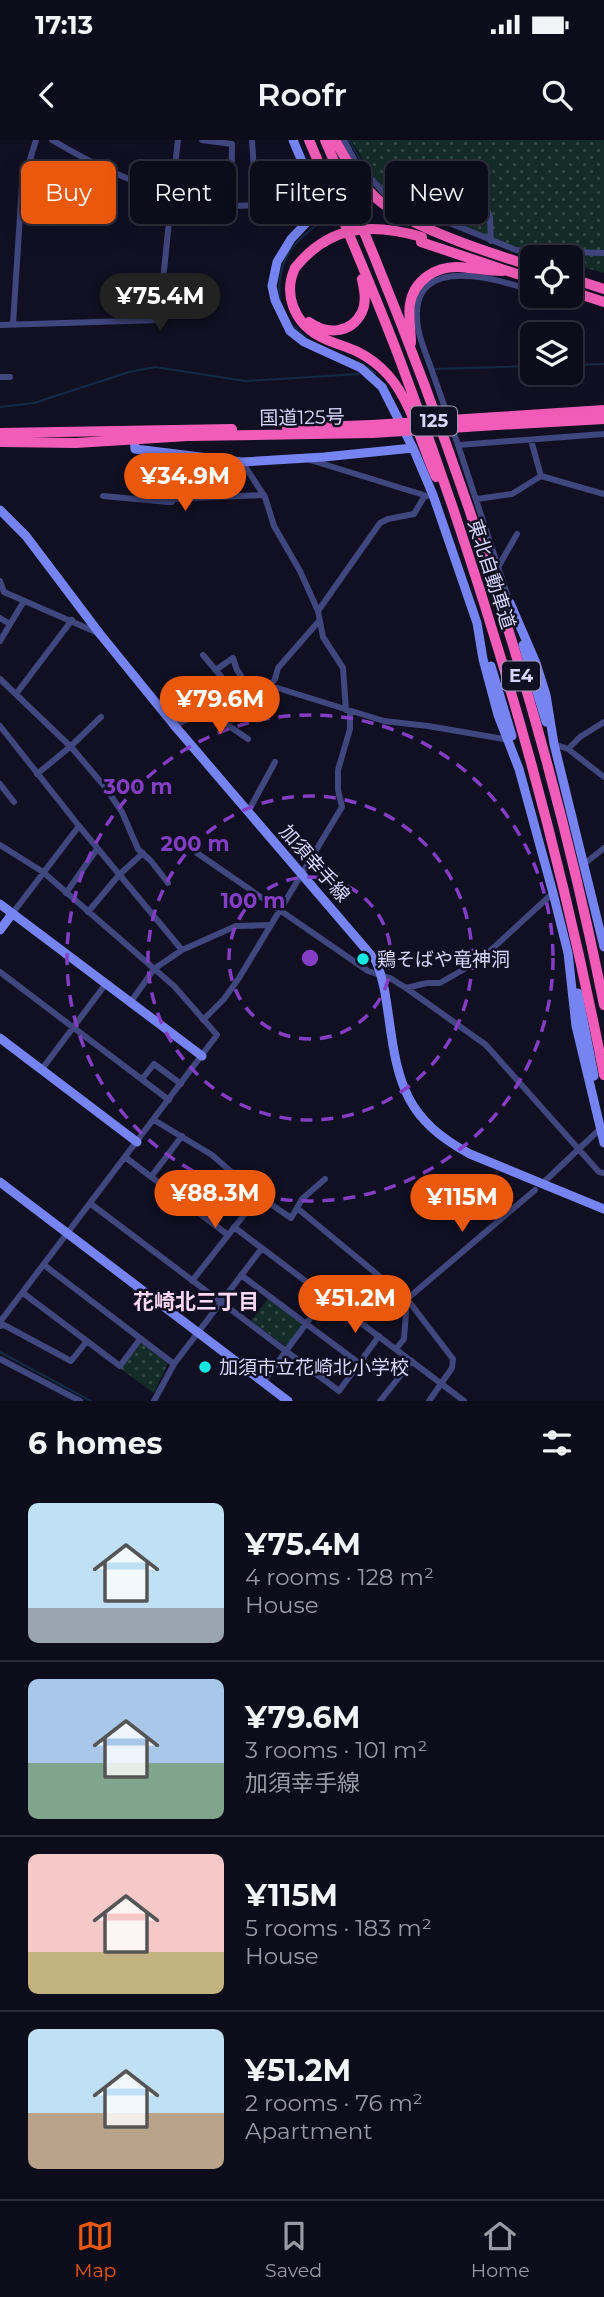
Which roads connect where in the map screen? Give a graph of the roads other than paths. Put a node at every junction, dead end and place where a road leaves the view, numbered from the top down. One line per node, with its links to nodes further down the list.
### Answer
1 (36, 140): 32 (street)
2 (52, 140): 15 (street)
3 (178, 140): 11 (street)
4 (202, 140): 12 (street)
5 (253, 140): 13 (street)
6 (293, 140): 14 (street)
7 (309, 140): 22 (highway, 東北自動車道 / E4)
8 (325, 140): 34 (highway, 東北自動車道 / E4)
9 (335, 140): 20 (highway)
10 (344, 140): 16 (street)
11 (175, 161)
12 (232, 161)
13 (254, 161)
14 (302, 161)
15 (130, 178)
16 (384, 193): 20 (street); 20 (street)
17 (170, 224): 32 (street)
18 (305, 224): 47 (street)
19 (422, 239): 20 (highway); 24 (highway, bridge); 25 (highway)
20 (490, 247): 21 (street); 23 (highway)
21 (604, 253)
22 (359, 258): 24 (highway); 59 (highway, 東北自動車道 / E4)
23 (520, 261)
24 (298, 269): 59 (highway)
25 (503, 271): 26 (highway); 34 (highway)
26 (520, 276)
27 (583, 282): 29 (highway)
28 (520, 288): 46 (street)
29 (604, 289)
30 (583, 295): 31 (highway)
31 (604, 302)
32 (13, 324): 33 (street)
33 (0, 325)
34 (412, 355): 127 (highway, 東北自動車道 / E4)
35 (0, 377): 36 (street)
36 (10, 377)
37 (604, 410): 38 (highway, 国道125号 / 125)
38 (497, 421): 39 (highway, 国道125号 / 125); 42 (highway, 国道125号 / 125, bridge)
39 (604, 421)
40 (0, 427): 42 (highway)
41 (0, 433): 42 (highway, 国道125号 / 125)
42 (134, 434): 45 (highway, 国道125号 / 125); 48 (street)
43 (604, 434): 44 (street)
44 (531, 440): 46 (street); 51 (street)
45 (0, 442)
46 (458, 445): 57 (street)
47 (413, 448): 49 (street); 55 (street)
48 (182, 455): 50 (street); 56 (street)
49 (306, 458): 50 (street); 55 (street)
50 (242, 462): 53 (street)
51 (541, 476): 52 (street); 57 (street)
52 (604, 494)
53 (264, 495): 56 (street); 66 (street)
54 (103, 496): 56 (street)
55 (428, 496): 66 (street); 71 (street)
56 (173, 499)
57 (477, 499): 61 (street)
58 (0, 510): 73 (street, 加須幸手線)
59 (461, 534): 133 (highway, 東北自動車道 / E4)
60 (517, 534): 61 (street)
61 (498, 569): 65 (street)
62 (0, 581): 63 (street)
63 (2, 593): 64 (street)
64 (24, 601): 69 (street); 72 (street)
65 (510, 603): 67 (street)
66 (318, 611): 70 (street)
67 (515, 616): 90 (street); 90 (street)
68 (0, 618): 72 (street)
69 (72, 620): 73 (street); 80 (street)
70 (319, 621): 78 (street); 82 (street)
71 (477, 623): 89 (street); 89 (street)
72 (10, 624): 74 (street)
73 (100, 634): 86 (street, 加須幸手線)
74 (0, 641)
75 (203, 654): 76 (street)
76 (217, 669): 79 (street); 81 (street)
77 (0, 679): 80 (street)
78 (269, 687): 79 (street); 82 (street)
79 (252, 692): 81 (street)
80 (16, 694): 91 (street)
81 (239, 698): 83 (street)
82 (348, 710): 89 (street); 108 (street)
83 (207, 711): 86 (street); 88 (street)
84 (101, 716): 91 (street)
85 (604, 722): 92 (street)
86 (174, 725): 98 (street, 加須幸手線)
87 (0, 726): 94 (street)
88 (248, 740)
89 (510, 740): 111 (street)
90 (554, 744): 92 (street); 105 (street)
91 (71, 746): 94 (street); 103 (street)
92 (568, 749): 95 (street)
93 (275, 762): 98 (street)
94 (37, 774): 99 (street)
95 (604, 777)
96 (0, 784): 97 (street)
97 (14, 802)
98 (248, 813): 108 (street, 加須幸手線)
99 (79, 826): 102 (street); 106 (street)
100 (0, 845): 106 (street)
101 (604, 848): 105 (street)
102 (97, 849): 107 (street); 110 (street)
103 (143, 853): 107 (street); 109 (street)
104 (197, 853): 113 (street)
105 (583, 865): 118 (street)
106 (43, 873): 110 (street); 115 (street)
107 (119, 874): 114 (street); 119 (street)
108 (301, 876): 113 (street); 123 (street, 加須幸手線)
109 (168, 883)
110 (66, 892): 114 (street)
111 (553, 893): 120 (street); 125 (street)
112 (0, 904): 115 (street)
113 (279, 909): 116 (street); 123 (street)
114 (88, 912): 121 (street)
115 (12, 914): 117 (street); 124 (street)
116 (269, 925): 119 (street); 128 (street)
117 (0, 930)
118 (604, 947)
119 (182, 950): 121 (street)
120 (568, 953): 138 (street); 138 (street)
121 (154, 970): 126 (street); 128 (street)
122 (0, 972): 129 (street)
123 (383, 977): 125 (street); 153 (street, 加須幸手線)
124 (105, 985): 126 (street); 129 (street)
125 (406, 988): 142 (street)
126 (130, 1003): 131 (street)
127 (604, 1005)
128 (203, 1020): 131 (street)
129 (72, 1028): 132 (street); 134 (street)
130 (0, 1038): 132 (street)
131 (202, 1056): 135 (street)
132 (42, 1069): 140 (street)
133 (604, 1075)
134 (142, 1079): 135 (street); 136 (street)
135 (181, 1084): 136 (street)
136 (169, 1100): 137 (street)
137 (154, 1120): 139 (street); 140 (street)
138 (600, 1124): 141 (street); 142 (street)
139 (182, 1136): 145 (street); 150 (street)
140 (137, 1142): 143 (street)
141 (604, 1143)
142 (578, 1148): 144 (street); 147 (street)
143 (125, 1157): 145 (street); 151 (street)
144 (604, 1172)
145 (152, 1177): 156 (street)
146 (325, 1179): 152 (street)
147 (545, 1181)
148 (0, 1182): 155 (street)
149 (535, 1190): 163 (street)
150 (259, 1196): 152 (street); 154 (street)
151 (91, 1203): 155 (street); 160 (street)
152 (297, 1208): 163 (street)
153 (604, 1209)
154 (234, 1227): 156 (street); 157 (street)
155 (68, 1234): 158 (street); 167 (street)
156 (228, 1235): 160 (street)
157 (262, 1248): 159 (street); 162 (street)
158 (44, 1265): 161 (street); 169 (street)
159 (241, 1275): 164 (street); 166 (street)
160 (192, 1281): 164 (street)
161 (23, 1293): 165 (street); 170 (street)
162 (326, 1297): 166 (street); 168 (street)
163 (407, 1299): 171 (street); 178 (street)
164 (221, 1301): 167 (street); 172 (street)
165 (0, 1324): 170 (street)
166 (306, 1324): 172 (street); 176 (street)
167 (198, 1333): 175 (street); 177 (street)
168 (379, 1336): 171 (street); 176 (street)
169 (140, 1339): 170 (street); 175 (street)
170 (87, 1340)
171 (396, 1349): 174 (street)
172 (285, 1351): 176 (street); 177 (street)
173 (0, 1359): 179 (street)
174 (412, 1362): 178 (street); 182 (street)
175 (174, 1364): 180 (street)
176 (360, 1364)
177 (263, 1382): 181 (street)
178 (441, 1384): 183 (street); 184 (street)
179 (75, 1400)
180 (154, 1401)
181 (288, 1401)
182 (380, 1401)
183 (429, 1401)
184 (464, 1401)

